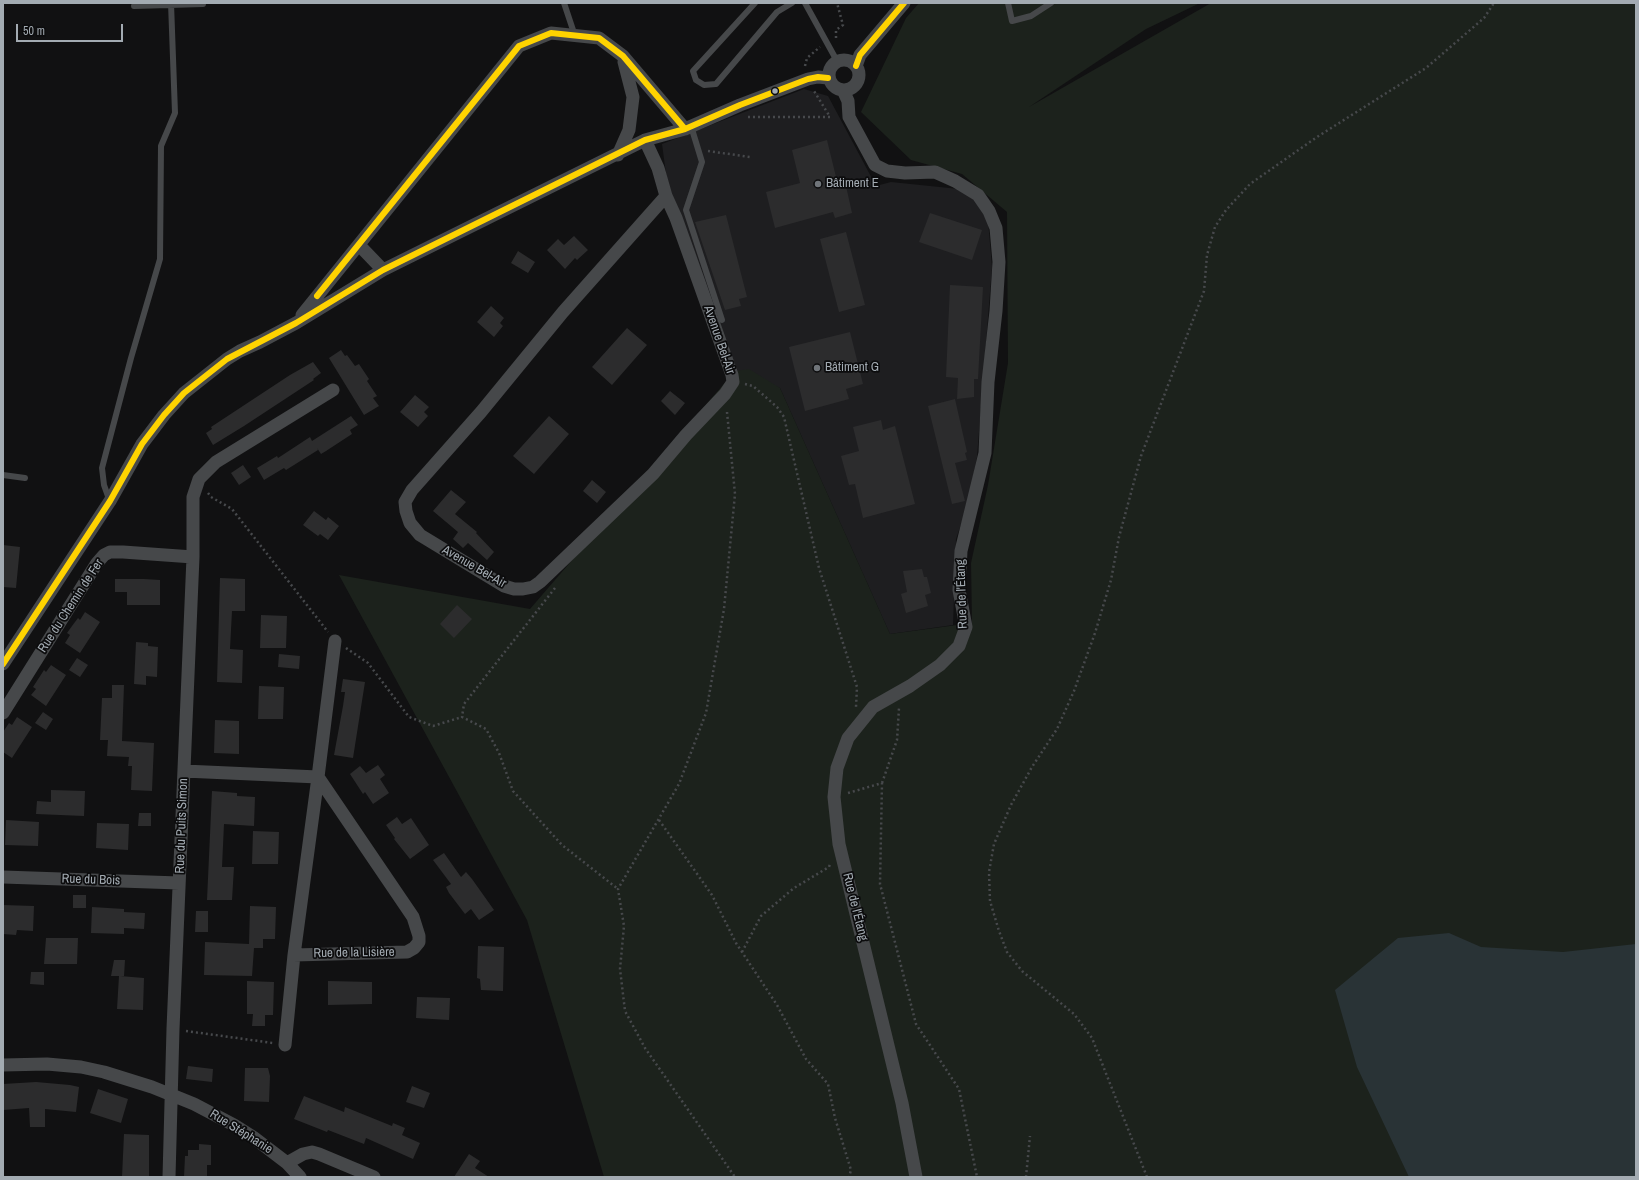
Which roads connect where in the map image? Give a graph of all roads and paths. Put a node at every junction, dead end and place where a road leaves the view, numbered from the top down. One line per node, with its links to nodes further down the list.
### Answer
1 (564, 3): 12 (lane)
2 (755, 3): 3 (lane)
3 (792, 3)
4 (804, 3): 14 (lane)
5 (904, 3): 15 (street)
6 (1008, 3): 7 (lane)
7 (1051, 3)
8 (1494, 3): 68 (path)
9 (171, 4): 10 (lane); 11 (lane); 34 (lane)
10 (203, 4)
11 (134, 6)
12 (575, 36): 13 (street); 24 (street)
13 (622, 56): 18 (street); 21 (street)
14 (838, 61): 15 (street); 16 (street)
15 (856, 66): 17 (street)
16 (828, 78): 17 (street); 18 (street)
17 (842, 90): 39 (street, Rue de l'Étang)
18 (688, 128): 19 (street); 20 (lane)
19 (646, 140): 21 (street); 23 (street, Avenue Bel-Air)
20 (698, 149): 22 (path); 26 (lane)
21 (618, 155): 25 (street)
22 (750, 156)
23 (666, 196): 28 (street, Avenue Bel-Air); 30 (street, Avenue Bel-Air)
24 (359, 245): 25 (street); 27 (street)
25 (383, 270): 27 (street)
26 (722, 320)
27 (296, 323): 34 (street)
28 (733, 382): 30 (street, Avenue Bel-Air); 40 (path)
29 (333, 390): 33 (street)
30 (725, 394): 47 (path)
31 (3, 475): 32 (lane)
32 (25, 478)
33 (199, 479): 35 (street); 37 (path)
34 (110, 501): 38 (street)
35 (193, 557): 41 (street, Rue du Chemin de Fer); 43 (street, Rue du Puits Simon)
36 (555, 588): 42 (path)
37 (335, 641): 42 (path); 44 (street, Rue de la Lisière)
38 (3, 664)
39 (900, 691): 45 (path); 46 (street, Rue de l'Étang)
40 (856, 709)
41 (3, 713)
42 (462, 717): 51 (path)
43 (184, 771): 44 (street); 50 (street, Rue du Puits Simon)
44 (318, 777): 53 (street, Rue de la Lisière); 53 (street, Rue de la Lisière)
45 (882, 783): 46 (path); 66 (path)
46 (834, 797): 48 (street, Rue de l'Étang)
47 (659, 820): 51 (path); 52 (path)
48 (839, 844): 52 (path); 65 (street, Rue de l'Étang)
49 (3, 877): 50 (street, Rue du Bois)
50 (179, 883): 54 (street, Rue du Puits Simon)
51 (618, 889): 63 (path)
52 (742, 952): 64 (path)
53 (294, 955): 55 (street)
54 (173, 1029): 55 (path); 57 (street, Rue du Puits Simon)
55 (285, 1045)
56 (3, 1065): 57 (street, Rue Stéphanie)
57 (172, 1095): 59 (street, Rue Stéphanie); 60 (street, Rue du Puits Simon)
58 (1030, 1136): 67 (path)
59 (287, 1163): 61 (street, Rue Stéphanie); 62 (street)
60 (169, 1177)
61 (300, 1177)
62 (374, 1177)
63 (735, 1177)
64 (849, 1177)
65 (916, 1177)
66 (977, 1177)
67 (1026, 1177)
68 (1147, 1177)

